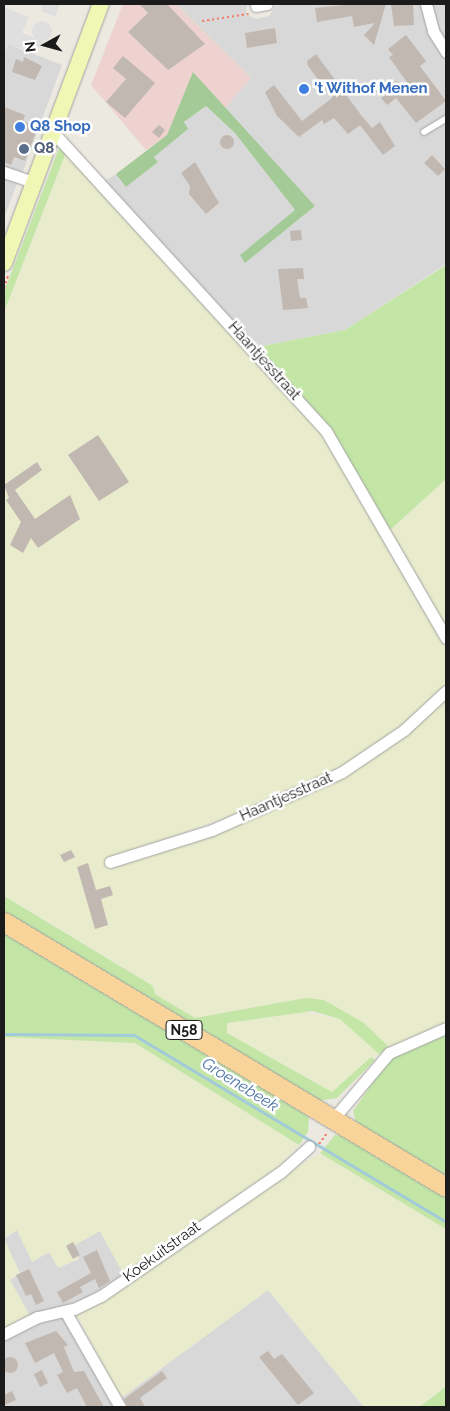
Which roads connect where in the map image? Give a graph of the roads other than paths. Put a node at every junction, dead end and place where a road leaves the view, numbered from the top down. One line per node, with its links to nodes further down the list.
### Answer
1 (101, 4): 5 (street)
2 (426, 4): 3 (street)
3 (446, 52)
4 (446, 119): 6 (lane)
5 (52, 131): 8 (street); 10 (street, Haantjesstraat)
6 (424, 132)
7 (4, 172): 8 (street)
8 (33, 182): 9 (street)
9 (4, 263)
10 (446, 638)
11 (444, 693): 12 (street, Haantjesstraat)
12 (110, 862)
13 (4, 922): 15 (main road, N58)
14 (446, 1028): 15 (street)
15 (333, 1119): 17 (main road, N58)
16 (309, 1147): 18 (street, Koekuitstraat)
17 (446, 1187)
18 (66, 1311): 19 (street, Koekuitstraat); 20 (street)
19 (4, 1334)
20 (120, 1407)

